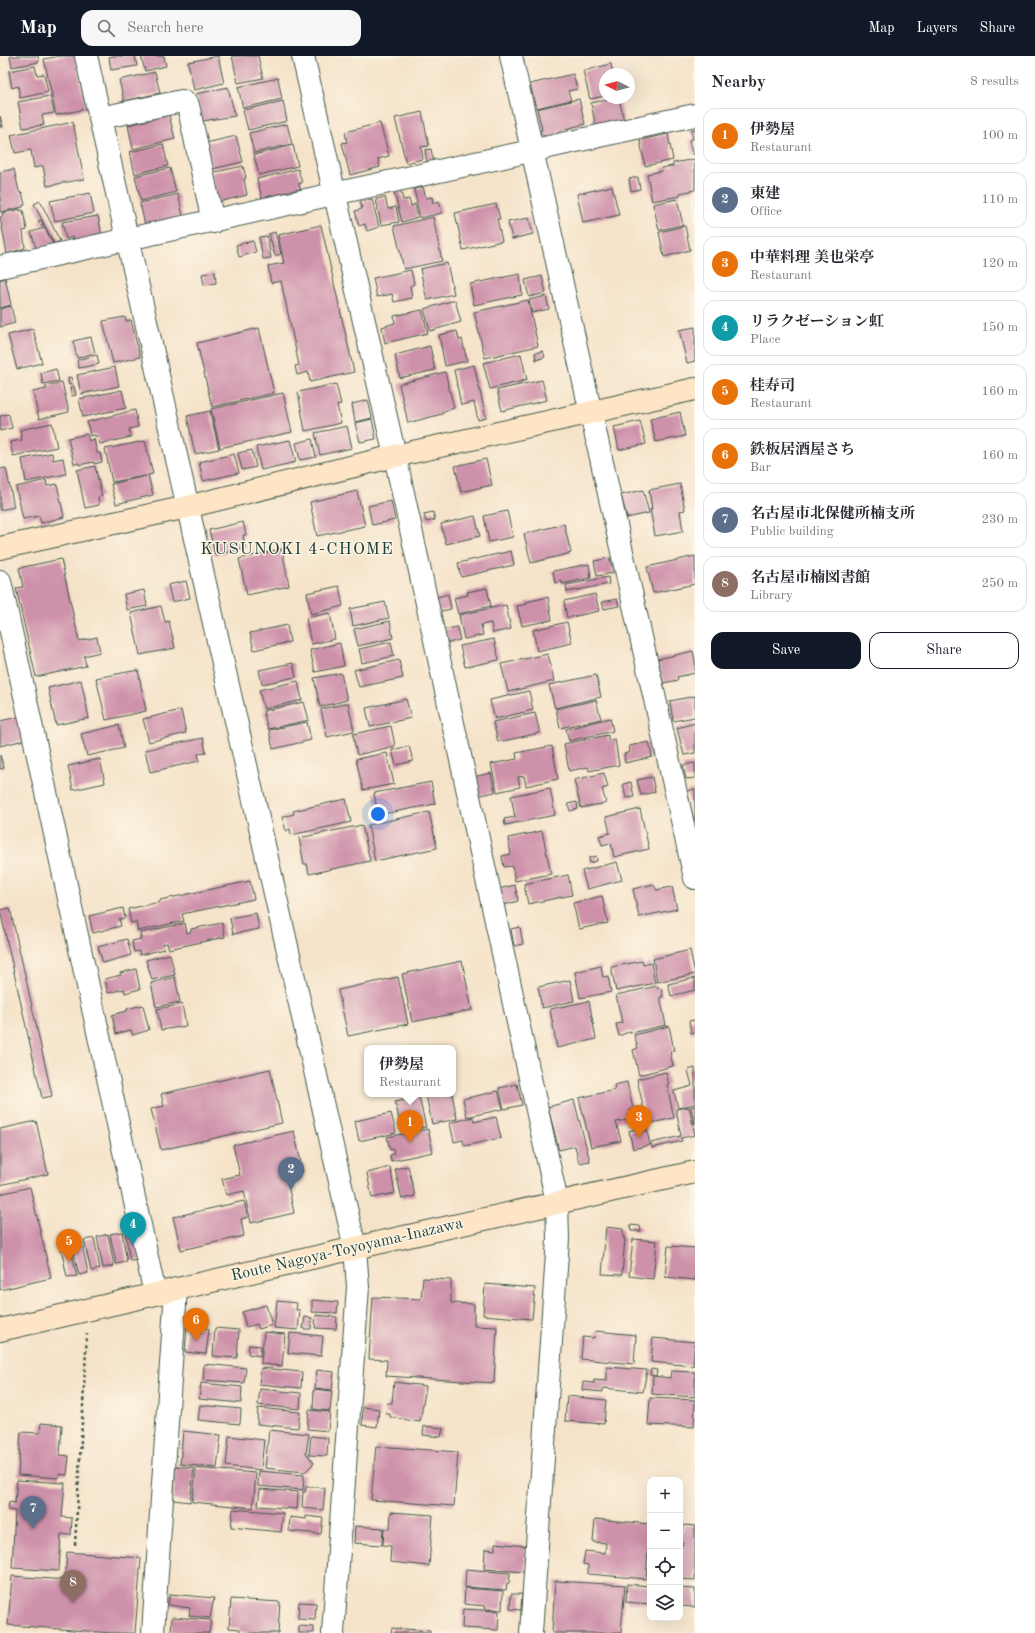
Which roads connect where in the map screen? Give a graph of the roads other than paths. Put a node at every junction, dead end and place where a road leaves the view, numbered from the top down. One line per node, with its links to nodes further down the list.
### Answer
1 (86, 56): 5 (street)
2 (303, 56): 7 (street)
3 (511, 56): 6 (street)
4 (695, 115): 6 (street)
5 (100, 118): 8 (street); 9 (street)
6 (533, 152): 7 (street); 12 (street)
7 (336, 195): 8 (street); 13 (street)
8 (213, 222): 9 (street)
9 (128, 240): 10 (street); 14 (street)
10 (0, 267)
11 (695, 388): 12 (street)
12 (590, 412): 13 (street); 17 (street)
13 (395, 456): 14 (street); 19 (street)
14 (187, 507): 15 (street); 20 (street)
15 (0, 548)
16 (0, 581): 22 (street)
17 (695, 878)
18 (695, 1172): 19 (street, Route Nagoya-Toyoyama-Inazawa)
19 (557, 1202): 20 (street, Route Nagoya-Toyoyama-Inazawa); 26 (street)
20 (355, 1248): 21 (street, Route Nagoya-Toyoyama-Inazawa); 25 (street)
21 (176, 1289): 22 (street, Route Nagoya-Toyoyama-Inazawa); 24 (street)
22 (155, 1294): 23 (street, Route Nagoya-Toyoyama-Inazawa)
23 (0, 1330)
24 (153, 1633)
25 (333, 1633)
26 (531, 1633)

